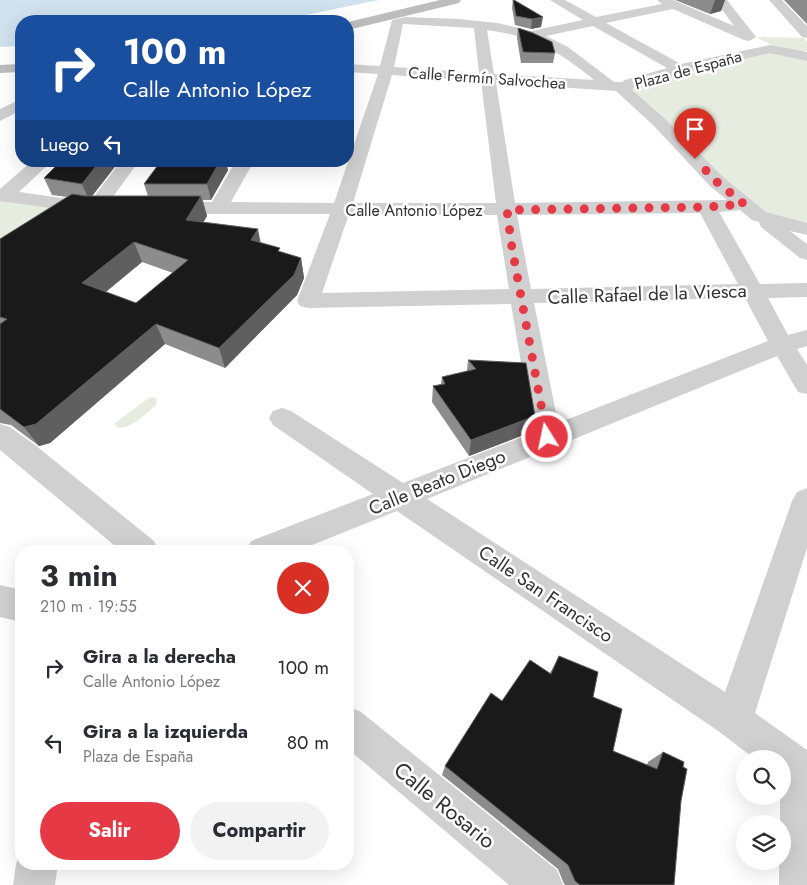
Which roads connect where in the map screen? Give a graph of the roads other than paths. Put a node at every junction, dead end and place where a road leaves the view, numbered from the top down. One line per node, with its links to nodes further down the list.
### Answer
1 (455, 0): 6 (street)
2 (556, 0): 8 (street)
3 (721, 0): 14 (street)
4 (775, 0): 12 (street)
5 (669, 3): 8 (street); 14 (street)
6 (421, 8): 7 (street); 9 (street)
7 (402, 22): 10 (street); 11 (street); 23 (street)
8 (594, 22): 13 (street); 22 (street)
9 (354, 25)
10 (354, 26)
11 (480, 26): 13 (street); 24 (street)
12 (807, 34)
13 (531, 35): 25 (street)
14 (749, 37): 15 (street)
15 (770, 49): 16 (street, Plaza de España); 22 (street, Plaza de España)
16 (805, 55)
17 (15, 58): 18 (street)
18 (0, 59)
19 (15, 68): 21 (street)
20 (354, 68): 23 (street, Calle Fermín Salvochea)
21 (0, 69)
22 (679, 69): 25 (street, Plaza de España)
23 (386, 71): 24 (street, Calle Fermín Salvochea); 35 (street)
24 (486, 79): 25 (street, Calle Fermín Salvochea); 36 (street)
25 (618, 86): 37 (street, Plaza de España)
26 (15, 107): 27 (street)
27 (0, 116)
28 (36, 167): 31 (street)
29 (126, 167): 31 (street)
30 (242, 167): 34 (street)
31 (2, 196)
32 (707, 207): 36 (street, Calle Antonio López); 37 (street, Calle Antonio López); 41 (street)
33 (152, 208): 34 (street, Calle Antonio López)
34 (218, 208): 35 (street, Calle Antonio López)
35 (341, 210): 36 (street, Calle Antonio López); 42 (street, Calle Rafael de la Viesca)
36 (507, 210): 42 (street)
37 (751, 210): 38 (street, Plaza de España); 39 (street)
38 (807, 229)
39 (807, 254)
40 (807, 290): 41 (street, Calle Rafael de la Viesca)
41 (753, 291): 42 (street, Calle Rafael de la Viesca); 43 (street)
42 (522, 298): 46 (street)
43 (794, 342): 44 (street); 46 (street, Calle Beato Diego)
44 (807, 385)
45 (282, 418): 48 (street, Calle San Francisco)
46 (547, 437): 48 (street, Calle Beato Diego)
47 (7, 442): 50 (street)
48 (402, 497): 51 (street, Calle Beato Diego); 54 (street, Calle San Francisco)
49 (807, 501): 54 (street)
50 (135, 545)
51 (278, 545)
52 (0, 601): 53 (street)
53 (15, 605)
54 (734, 720): 56 (street, Calle San Francisco)
55 (354, 730): 60 (street, Calle Rosario)
56 (807, 774)
57 (807, 779): 61 (street)
58 (36, 870): 59 (street)
59 (34, 885)
60 (542, 885)
61 (800, 885)

